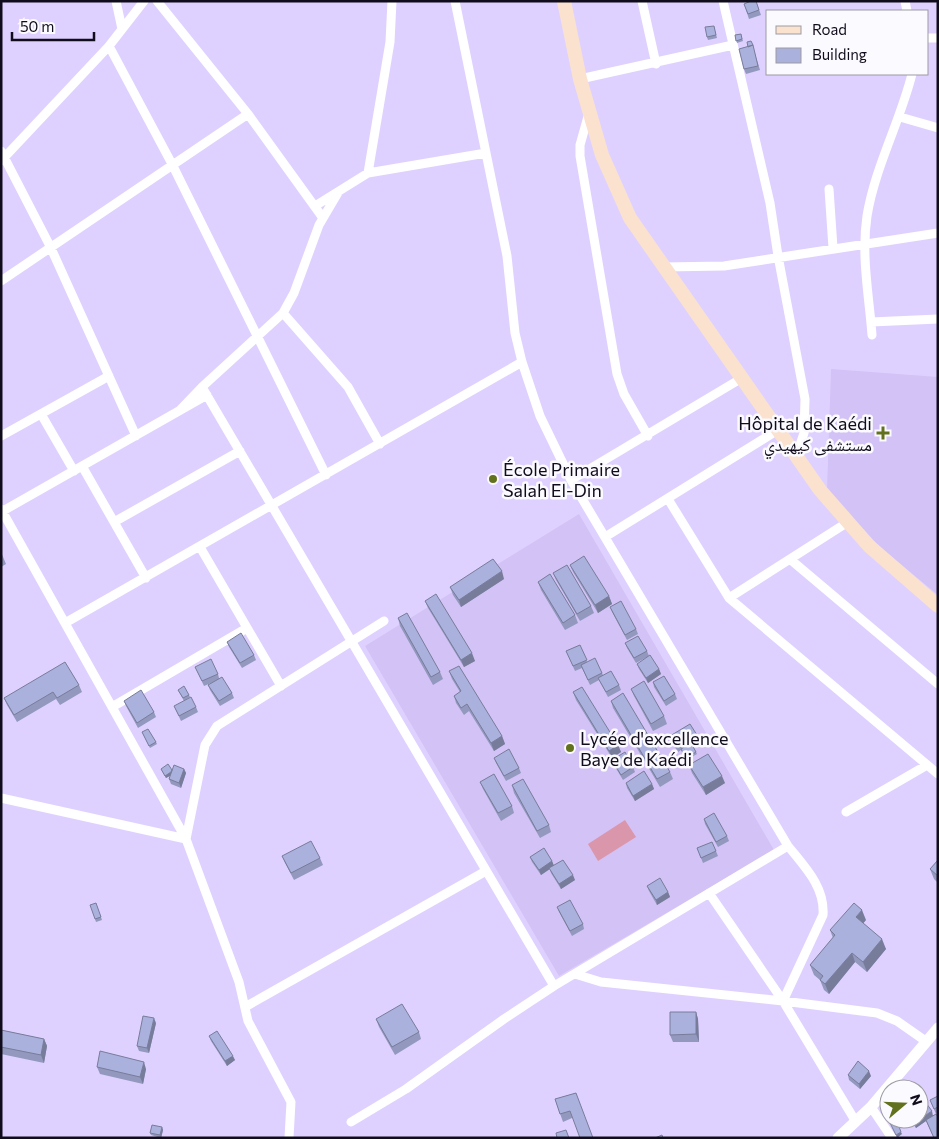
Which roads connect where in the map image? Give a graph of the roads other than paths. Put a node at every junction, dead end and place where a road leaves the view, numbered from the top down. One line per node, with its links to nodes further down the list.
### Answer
1 (116, 1): 9 (street)
2 (144, 1): 9 (street)
3 (157, 1): 16 (street)
4 (392, 1): 22 (street)
5 (455, 1): 19 (street)
6 (564, 1): 14 (main road)
7 (642, 1): 12 (street)
8 (723, 1): 10 (street)
9 (122, 29): 11 (street)
10 (733, 45): 12 (street); 31 (street)
11 (108, 46): 20 (street); 21 (street)
12 (656, 64): 14 (street)
13 (912, 75): 17 (street)
14 (580, 79): 15 (main road)
15 (589, 112): 32 (main road); 49 (street)
16 (248, 114): 21 (street); 25 (street)
17 (900, 117): 18 (street); 28 (street)
18 (938, 128)
19 (486, 153): 22 (street); 39 (street)
20 (2, 156): 29 (street)
21 (172, 164): 29 (street); 38 (street)
22 (368, 173): 24 (street)
23 (829, 189): 30 (street)
24 (339, 191): 25 (street); 26 (street)
25 (314, 206): 26 (street)
26 (323, 218): 34 (street)
27 (938, 233): 28 (street)
28 (865, 244): 30 (street); 36 (street)
29 (50, 246): 33 (street); 40 (street)
30 (833, 248): 31 (street)
31 (778, 256): 32 (street); 52 (street)
32 (664, 267): 41 (main road)
33 (1, 281)
34 (283, 313): 38 (street); 50 (street)
35 (938, 319): 36 (street)
36 (871, 322): 37 (street)
37 (872, 335)
38 (257, 336): 42 (street); 54 (street)
39 (522, 362): 50 (street); 55 (street)
40 (109, 376): 45 (street); 48 (street)
41 (742, 378): 46 (main road); 49 (street)
42 (202, 387): 43 (street); 44 (street)
43 (208, 395): 44 (street); 51 (street)
44 (179, 411): 48 (street)
45 (41, 414): 47 (street); 53 (street)
46 (778, 430): 52 (main road); 56 (street)
47 (1, 436)
48 (136, 436): 53 (street)
49 (648, 436): 55 (street)
50 (380, 444): 54 (street)
51 (240, 451): 57 (street); 59 (street)
52 (796, 457): 60 (main road)
53 (78, 468): 58 (street); 59 (street)
54 (326, 475): 57 (street)
55 (571, 480): 61 (street)
56 (668, 500): 61 (street); 65 (street)
57 (272, 506): 62 (street); 70 (street)
58 (2, 511): 68 (street)
59 (114, 522): 64 (street)
60 (848, 522): 63 (street); 66 (main road)
61 (604, 537): 79 (street)
62 (200, 547): 64 (street); 69 (street)
63 (791, 560): 65 (street); 71 (street)
64 (146, 578): 68 (street)
65 (729, 598): 74 (street)
66 (938, 606)
67 (384, 622): 70 (street)
68 (66, 623): 73 (street)
69 (247, 628): 72 (street); 73 (street)
70 (352, 642): 72 (street); 80 (street)
71 (938, 684)
72 (281, 686): 78 (street)
73 (112, 708): 78 (street)
74 (927, 765): 75 (street); 77 (street)
75 (938, 774)
76 (1, 798): 78 (street)
77 (846, 812)
78 (186, 839): 85 (street)
79 (788, 846): 81 (street); 84 (street)
80 (486, 871): 83 (street); 85 (street)
81 (709, 893): 82 (street); 84 (street)
82 (576, 974): 83 (street); 84 (street)
83 (554, 986): 89 (street)
84 (783, 1000): 87 (street); 90 (street)
85 (245, 1007): 91 (street)
86 (938, 1028): 87 (street)
87 (927, 1042): 88 (street)
88 (871, 1107): 90 (street); 93 (street)
89 (351, 1122)
90 (856, 1122): 92 (street)
91 (288, 1138)
92 (838, 1138)
93 (892, 1138)

